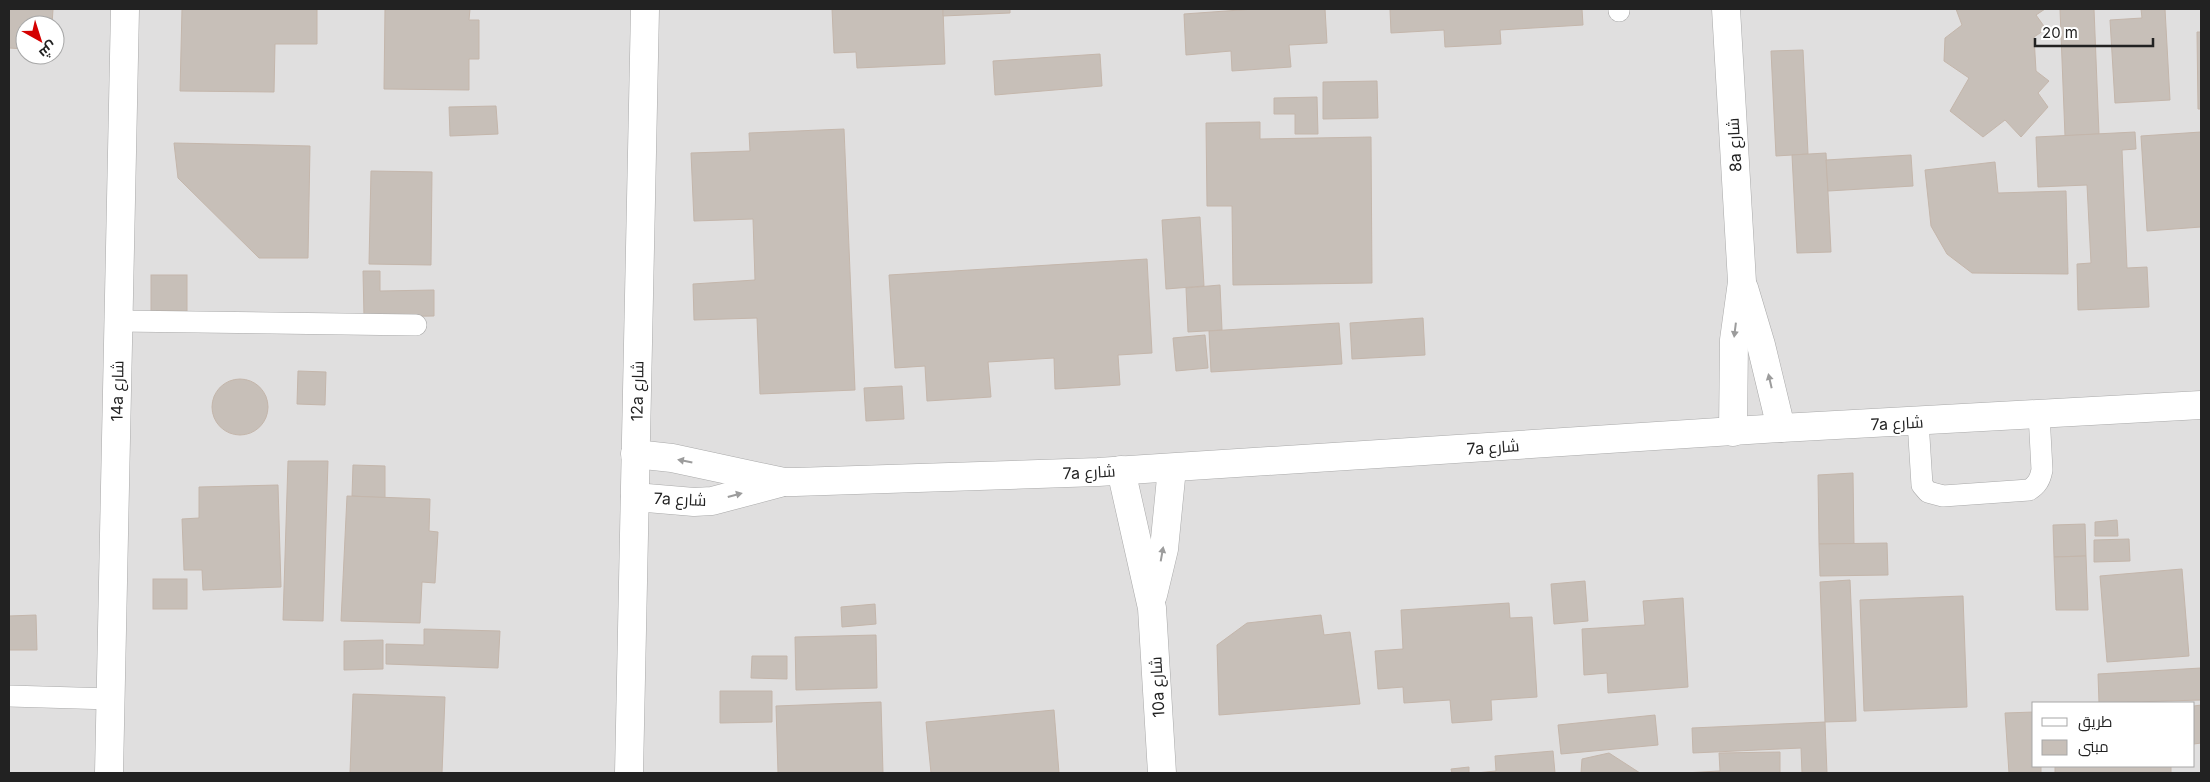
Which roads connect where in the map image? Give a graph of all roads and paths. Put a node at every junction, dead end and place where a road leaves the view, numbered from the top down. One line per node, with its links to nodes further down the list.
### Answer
1 (125, 9): 5 (street, 14a شارع)
2 (645, 9): 12 (street, 12a شارع)
3 (1726, 9): 4 (street, 8a شارع)
4 (1742, 282): 10 (street, 8a شارع, one-way to 4); 11 (street, 8a شارع, one-way to 11)
5 (119, 321): 6 (lane); 19 (street, 14a شارع)
6 (416, 325)
7 (2201, 405): 8 (street, 7a شارع)
8 (2038, 414): 9 (street, 7a شارع); 9 (lane)
9 (1918, 421): 10 (street, 7a شارع)
10 (1781, 428): 11 (street, 7a شارع)
11 (1733, 432): 13 (street, 7a شارع)
12 (635, 454): 15 (street, 7a شارع, one-way to 12); 16 (street, 12a شارع)
13 (1172, 468): 14 (street, 7a شارع); 17 (street, 10a شارع, one-way to 13)
14 (1121, 470): 15 (street, 7a شارع); 17 (street, 10a شارع)
15 (784, 482): 16 (street, 7a شارع, one-way to 15)
16 (634, 497): 21 (street, 12a شارع)
17 (1151, 601): 22 (street, 10a شارع)
18 (9, 696): 19 (lane)
19 (111, 699): 20 (street, 14a شارع)
20 (109, 773)
21 (630, 773)
22 (1162, 773)

